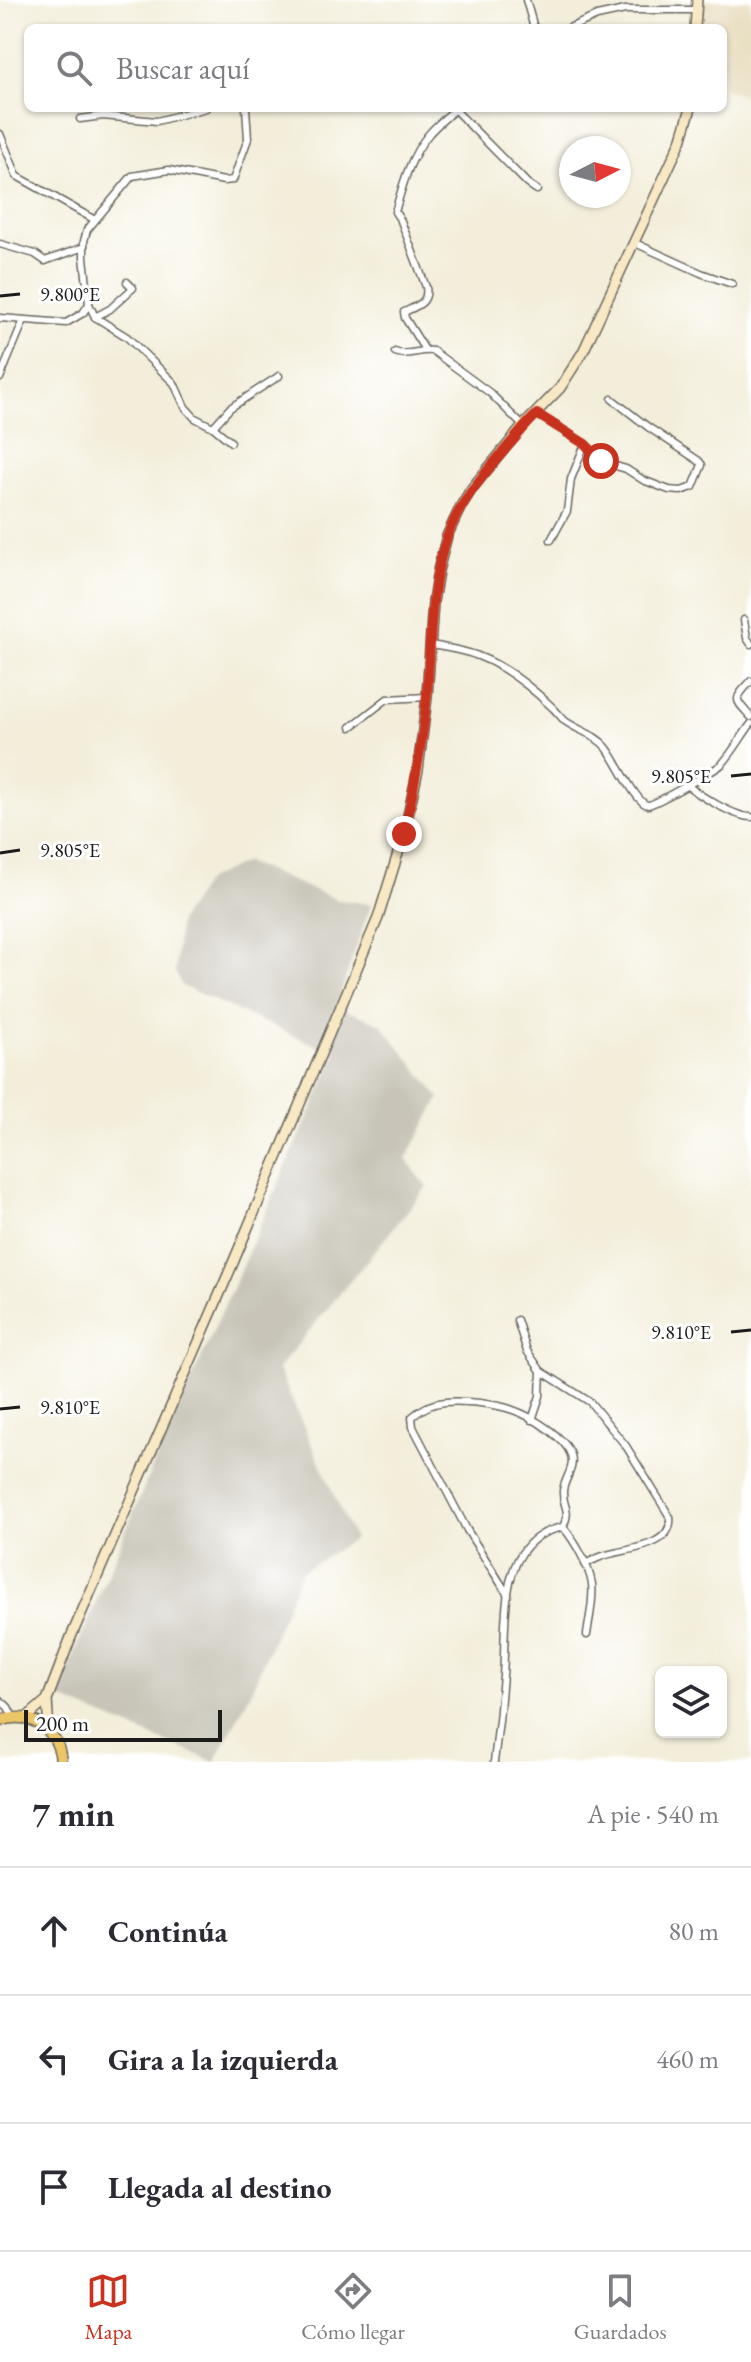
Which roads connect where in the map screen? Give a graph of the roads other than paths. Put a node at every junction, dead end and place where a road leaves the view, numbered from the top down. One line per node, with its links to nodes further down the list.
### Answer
1 (526, 0): 3 (street)
2 (697, 5): 4 (street)
3 (533, 24)
4 (578, 24)
5 (191, 112): 10 (street)
6 (246, 112): 13 (street)
7 (450, 112): 23 (street)
8 (458, 112): 12 (street)
9 (690, 112): 14 (main road)
10 (80, 119)
11 (0, 134): 13 (street)
12 (537, 190)
13 (95, 220): 16 (street)
14 (635, 243): 18 (street); 28 (main road)
15 (0, 244): 16 (street)
16 (84, 247): 19 (street)
17 (127, 282): 20 (street)
18 (732, 284)
19 (89, 304): 20 (street); 22 (street)
20 (95, 317): 30 (street)
21 (0, 318): 22 (street)
22 (24, 320): 25 (street)
23 (425, 350): 24 (street); 29 (street)
24 (395, 352)
25 (1, 374)
26 (279, 376): 30 (street)
27 (612, 399): 32 (street)
28 (537, 414): 29 (main road); 32 (street)
29 (523, 426): 36 (main road)
30 (213, 427): 31 (street)
31 (231, 442)
32 (585, 444): 33 (street)
33 (551, 540)
34 (744, 620): 35 (street)
35 (751, 644)
36 (431, 645): 38 (main road); 42 (street)
37 (751, 681): 39 (street)
38 (427, 697): 41 (street); 52 (main road)
39 (751, 717)
40 (751, 724): 42 (street)
41 (351, 727)
42 (687, 785): 43 (street)
43 (751, 817)
44 (517, 1320): 45 (street)
45 (541, 1371): 46 (street); 48 (street)
46 (532, 1420): 47 (street); 49 (street)
47 (563, 1527): 48 (street); 49 (street)
48 (585, 1564): 50 (street)
49 (508, 1595): 58 (street)
50 (587, 1635)
51 (0, 1700): 53 (street)
52 (47, 1700): 54 (main road); 56 (main road)
53 (13, 1717): 54 (main road); 55 (main road)
54 (26, 1718): 56 (main road)
55 (0, 1721)
56 (49, 1731): 57 (main road)
57 (61, 1762)
58 (494, 1762)

